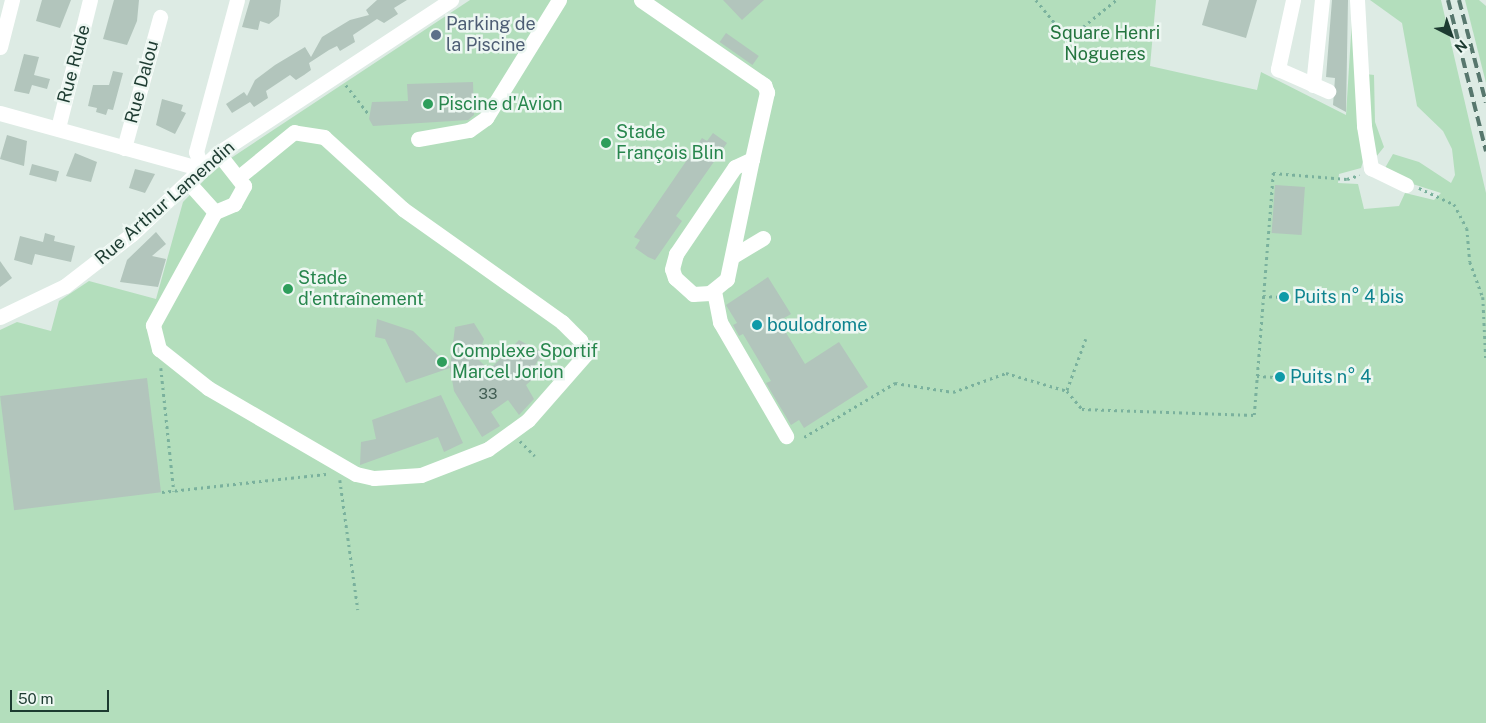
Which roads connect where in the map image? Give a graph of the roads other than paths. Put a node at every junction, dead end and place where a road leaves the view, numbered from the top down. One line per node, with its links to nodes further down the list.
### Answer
1 (12, 0): 11 (street)
2 (90, 0): 15 (street, Rue Rude)
3 (237, 0): 20 (street)
4 (451, 0): 18 (street, Rue Arthur Lamendin)
5 (559, 0): 16 (street)
6 (641, 0): 19 (street)
7 (1293, 0): 12 (street)
8 (1322, 0): 12 (street)
9 (1357, 0): 23 (street)
10 (160, 17): 17 (street, Rue Dalou)
11 (0, 47)
12 (1313, 84): 13 (street)
13 (1328, 91)
14 (0, 113): 15 (street)
15 (58, 128): 17 (street)
16 (418, 139)
17 (124, 148): 20 (street)
18 (218, 153): 20 (street, Rue Arthur Lamendin); 21 (street)
19 (752, 159): 26 (street); 27 (street)
20 (202, 169): 22 (street, Rue Arthur Lamendin)
21 (240, 176): 24 (street); 24 (street)
22 (188, 182): 24 (street); 28 (street, Rue Arthur Lamendin)
23 (1406, 185)
24 (215, 212)
25 (763, 238): 26 (street)
26 (733, 256): 27 (street)
27 (714, 291): 29 (street)
28 (0, 317)
29 (786, 436)

